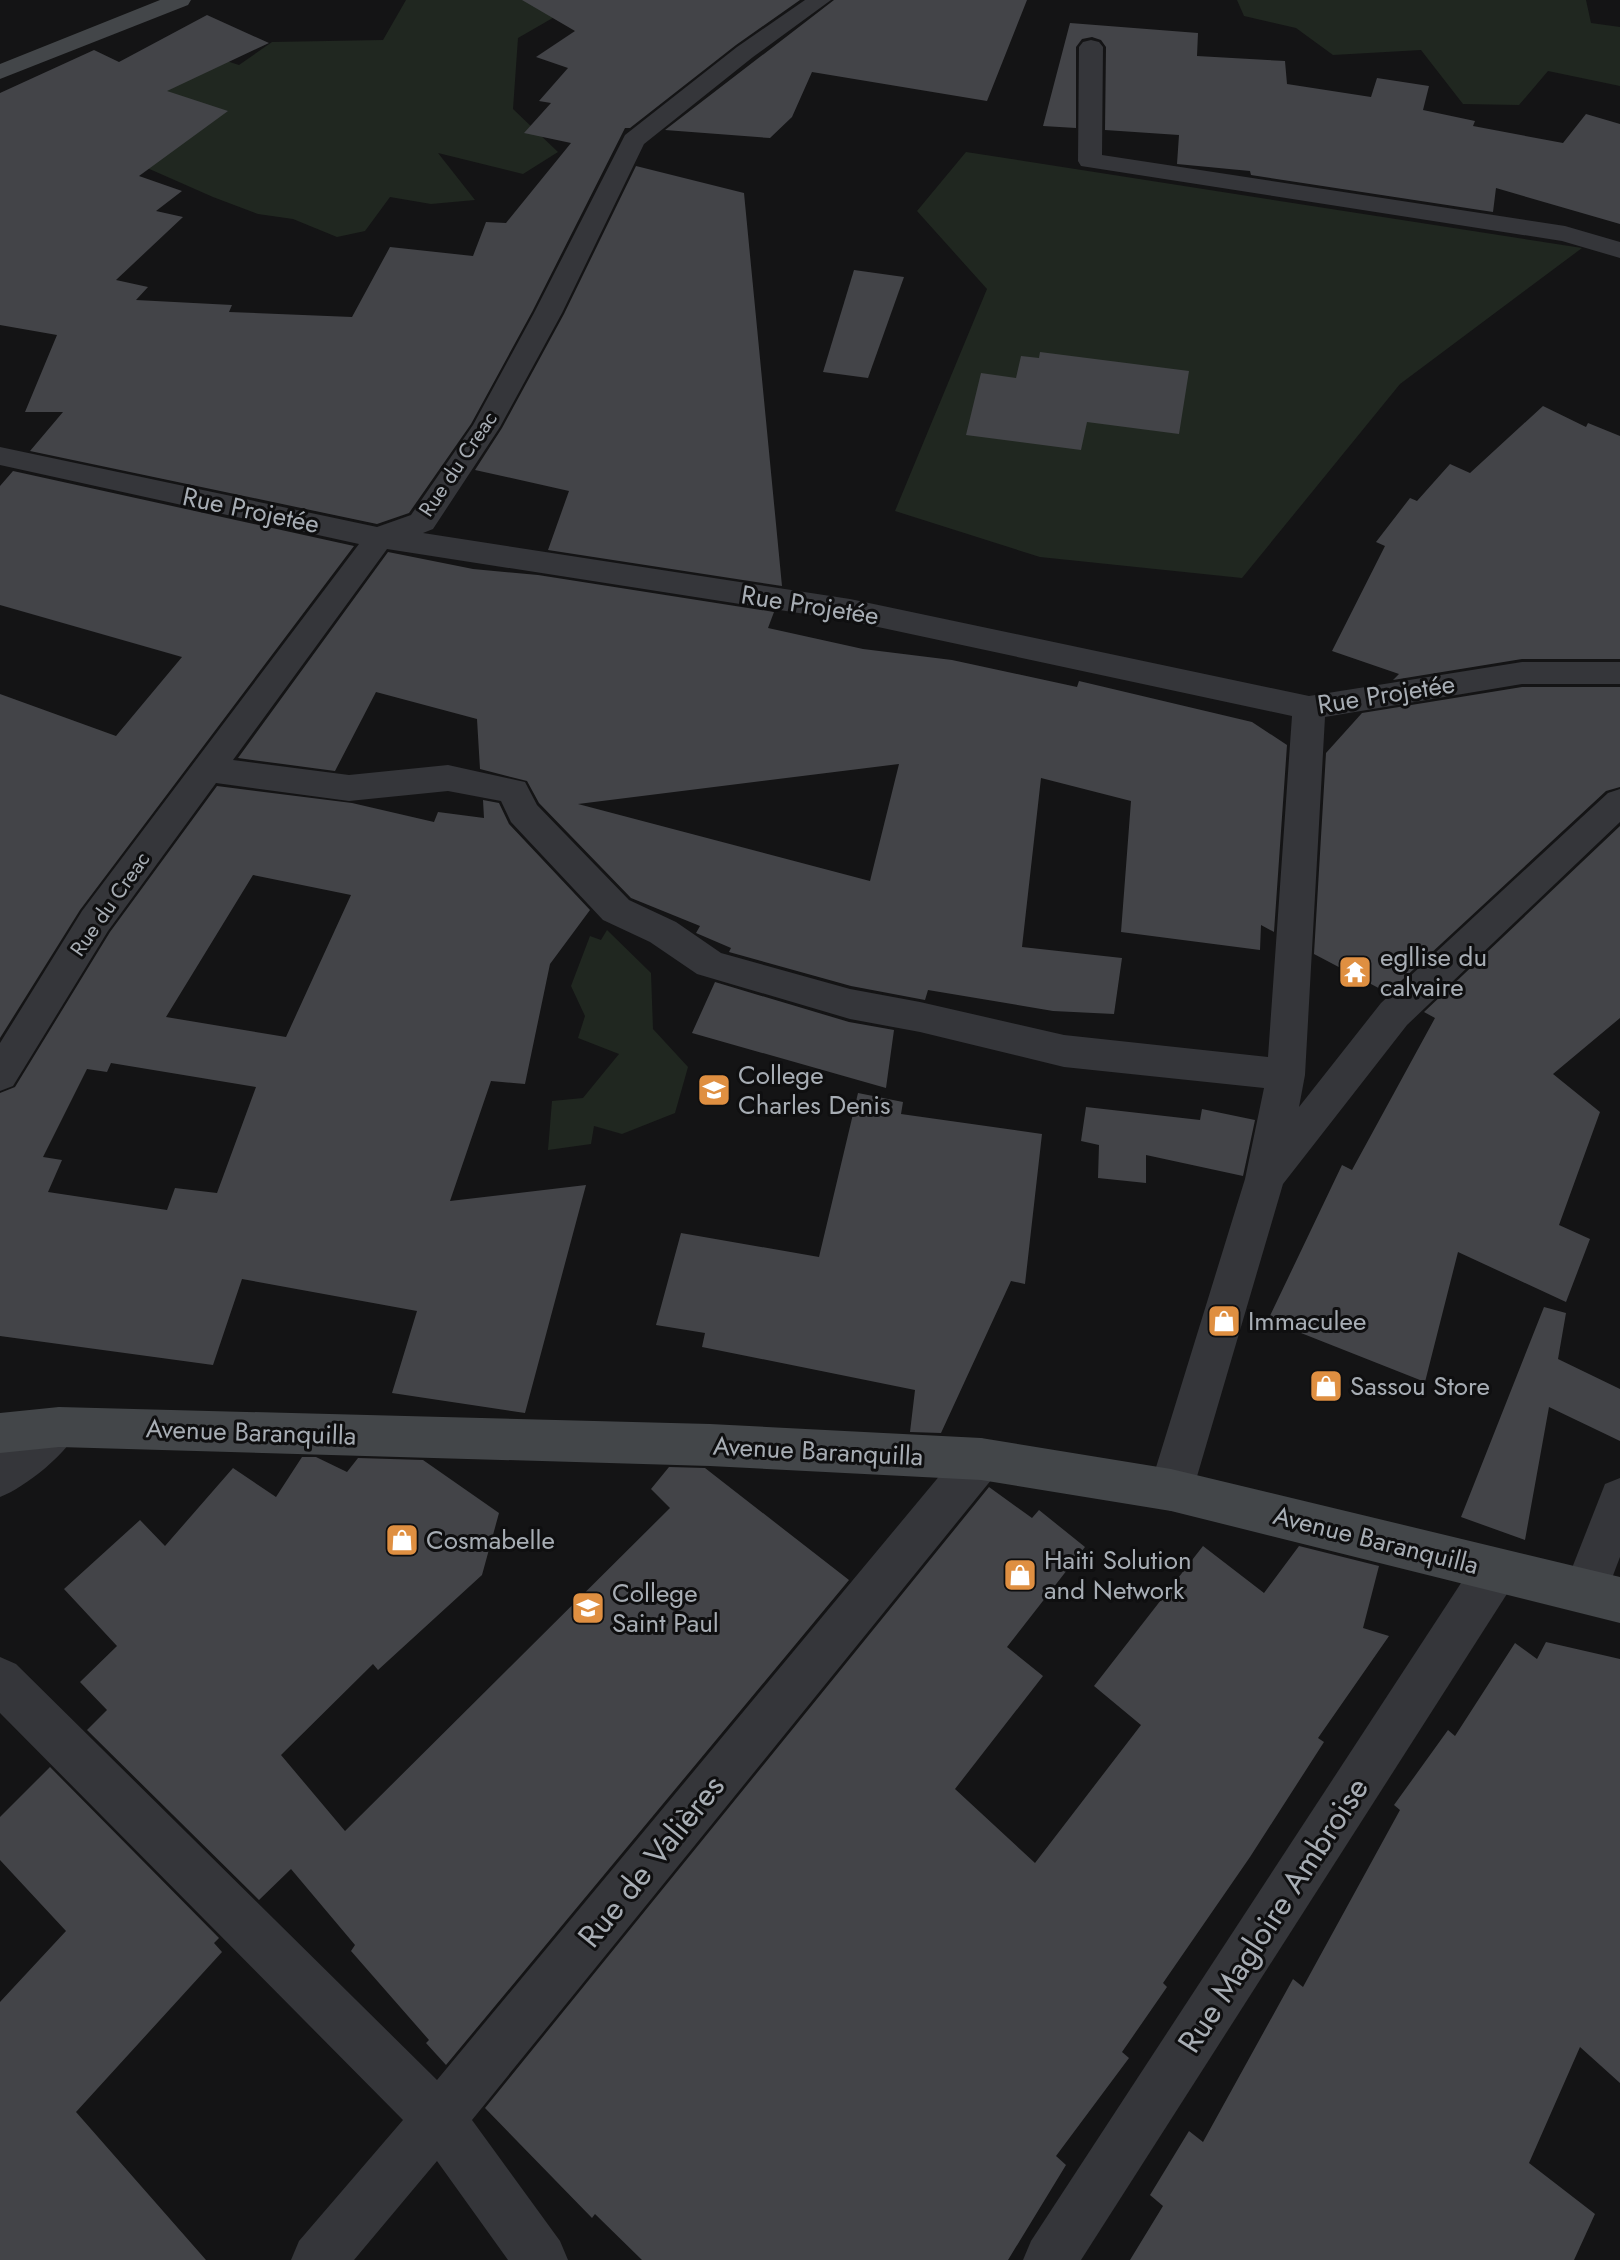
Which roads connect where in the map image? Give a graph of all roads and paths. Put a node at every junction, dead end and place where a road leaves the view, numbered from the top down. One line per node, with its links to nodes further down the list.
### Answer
1 (180, 0): 4 (main road)
2 (820, 0): 7 (street, Rue du Creac)
3 (1091, 47): 5 (street)
4 (0, 72)
5 (1620, 250)
6 (0, 456): 7 (street, Rue Projetée)
7 (379, 538): 9 (street, Rue Projetée); 10 (street, Rue du Creac)
8 (1620, 673): 9 (street, Rue Projetée)
9 (1309, 708): 13 (street)
10 (207, 769): 12 (street, Rue du Creac); 13 (street)
11 (1620, 802): 14 (street)
12 (0, 1075)
13 (1286, 1075): 14 (street)
14 (1265, 1179): 19 (street)
15 (59, 1427): 16 (main road, Avenue Baranquilla); 17 (main road, Avenue Baranquilla); 18 (street)
16 (0, 1433)
17 (981, 1460): 19 (main road, Avenue Baranquilla); 24 (street, Rue de Valières)
18 (0, 1476)
19 (1171, 1490): 21 (main road, Avenue Baranquilla)
20 (1620, 1499): 22 (street)
21 (1496, 1570): 22 (main road, Avenue Baranquilla); 27 (street, Rue Magloire Ambroise)
22 (1603, 1595)
23 (0, 1680): 24 (street)
24 (439, 2119): 25 (street, Rue de Valières); 26 (street)
25 (318, 2260)
26 (541, 2260)
27 (1050, 2260)

